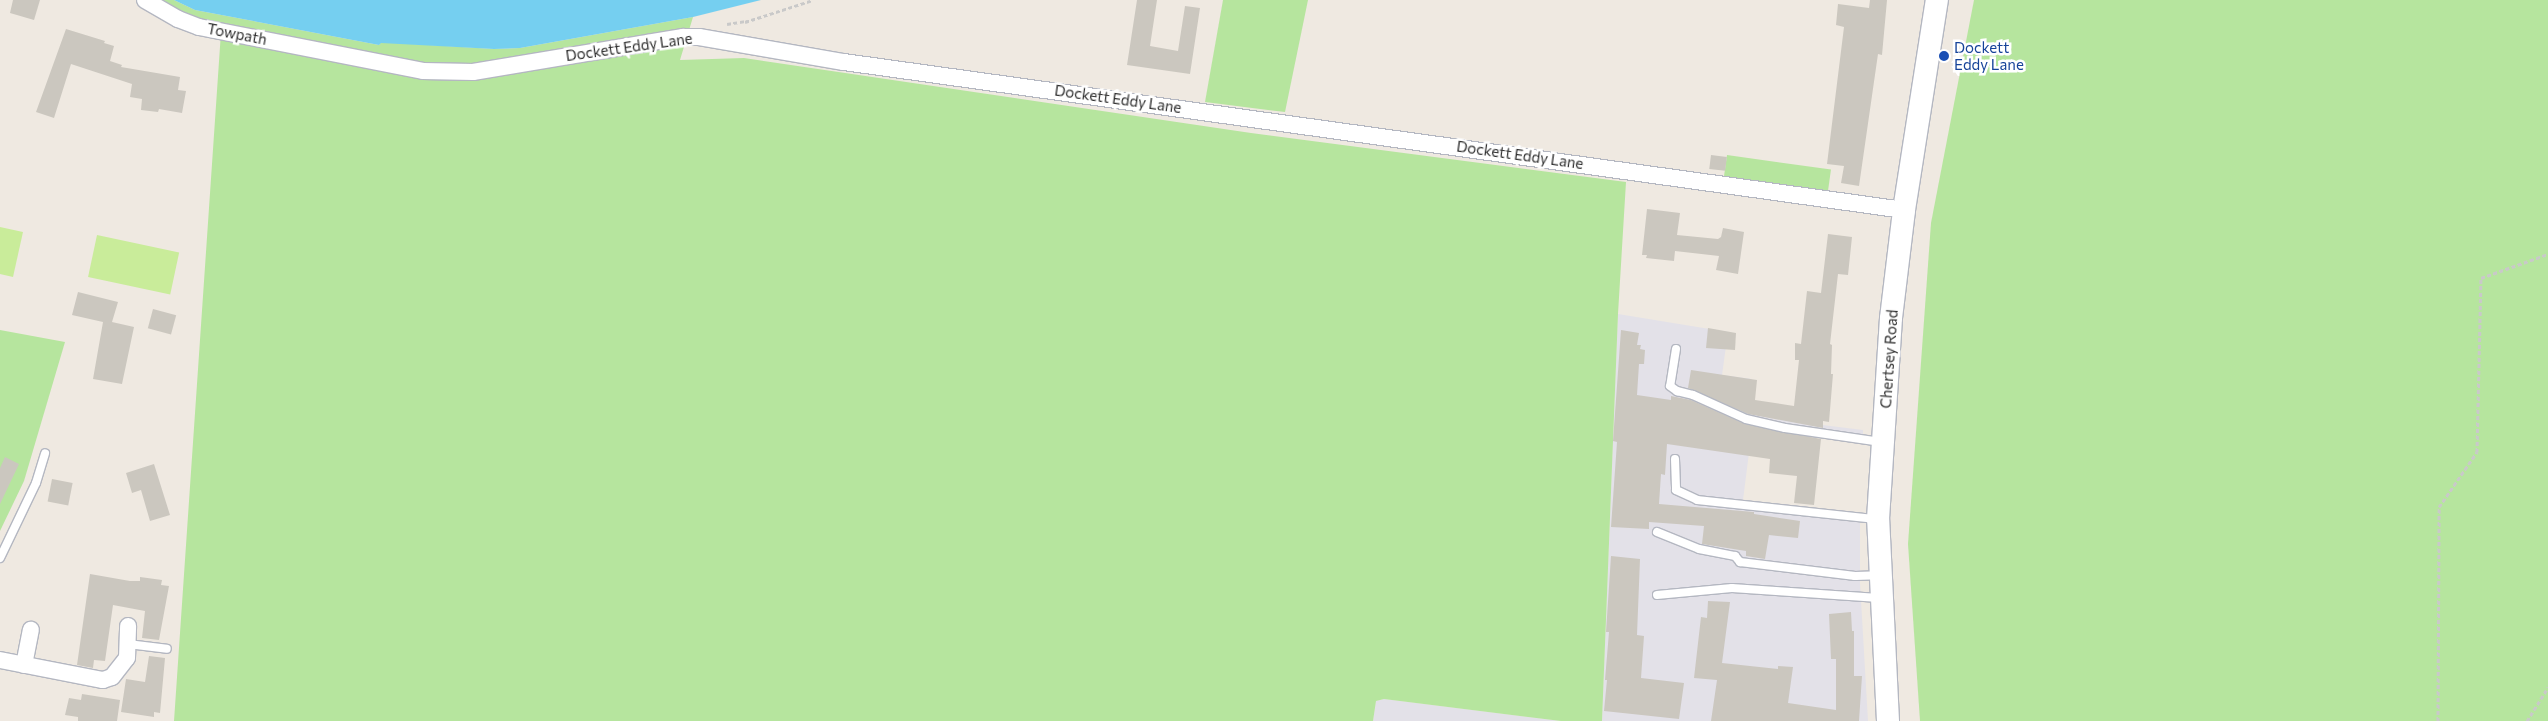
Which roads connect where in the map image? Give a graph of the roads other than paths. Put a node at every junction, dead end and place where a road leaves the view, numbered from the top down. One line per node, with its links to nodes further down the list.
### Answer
1 (145, 0): 3 (street, Towpath)
2 (1937, 0): 4 (main road, Chertsey Road)
3 (334, 54): 4 (street, Dockett Eddy Lane)
4 (1904, 210): 6 (main road, Chertsey Road)
5 (1676, 349): 6 (lane)
6 (1883, 442): 9 (main road, Chertsey Road)
7 (45, 453): 11 (lane)
8 (1675, 459): 9 (lane)
9 (1878, 519): 12 (main road, Chertsey Road)
10 (1656, 532): 12 (lane)
11 (0, 558)
12 (1880, 575): 14 (main road, Chertsey Road)
13 (1657, 595): 14 (lane)
14 (1881, 598): 21 (main road, Chertsey Road)
15 (128, 626): 17 (street)
16 (30, 630): 20 (street)
17 (128, 644): 18 (lane); 20 (street)
18 (167, 649)
19 (0, 660): 20 (street)
20 (24, 665)
21 (1888, 721)

